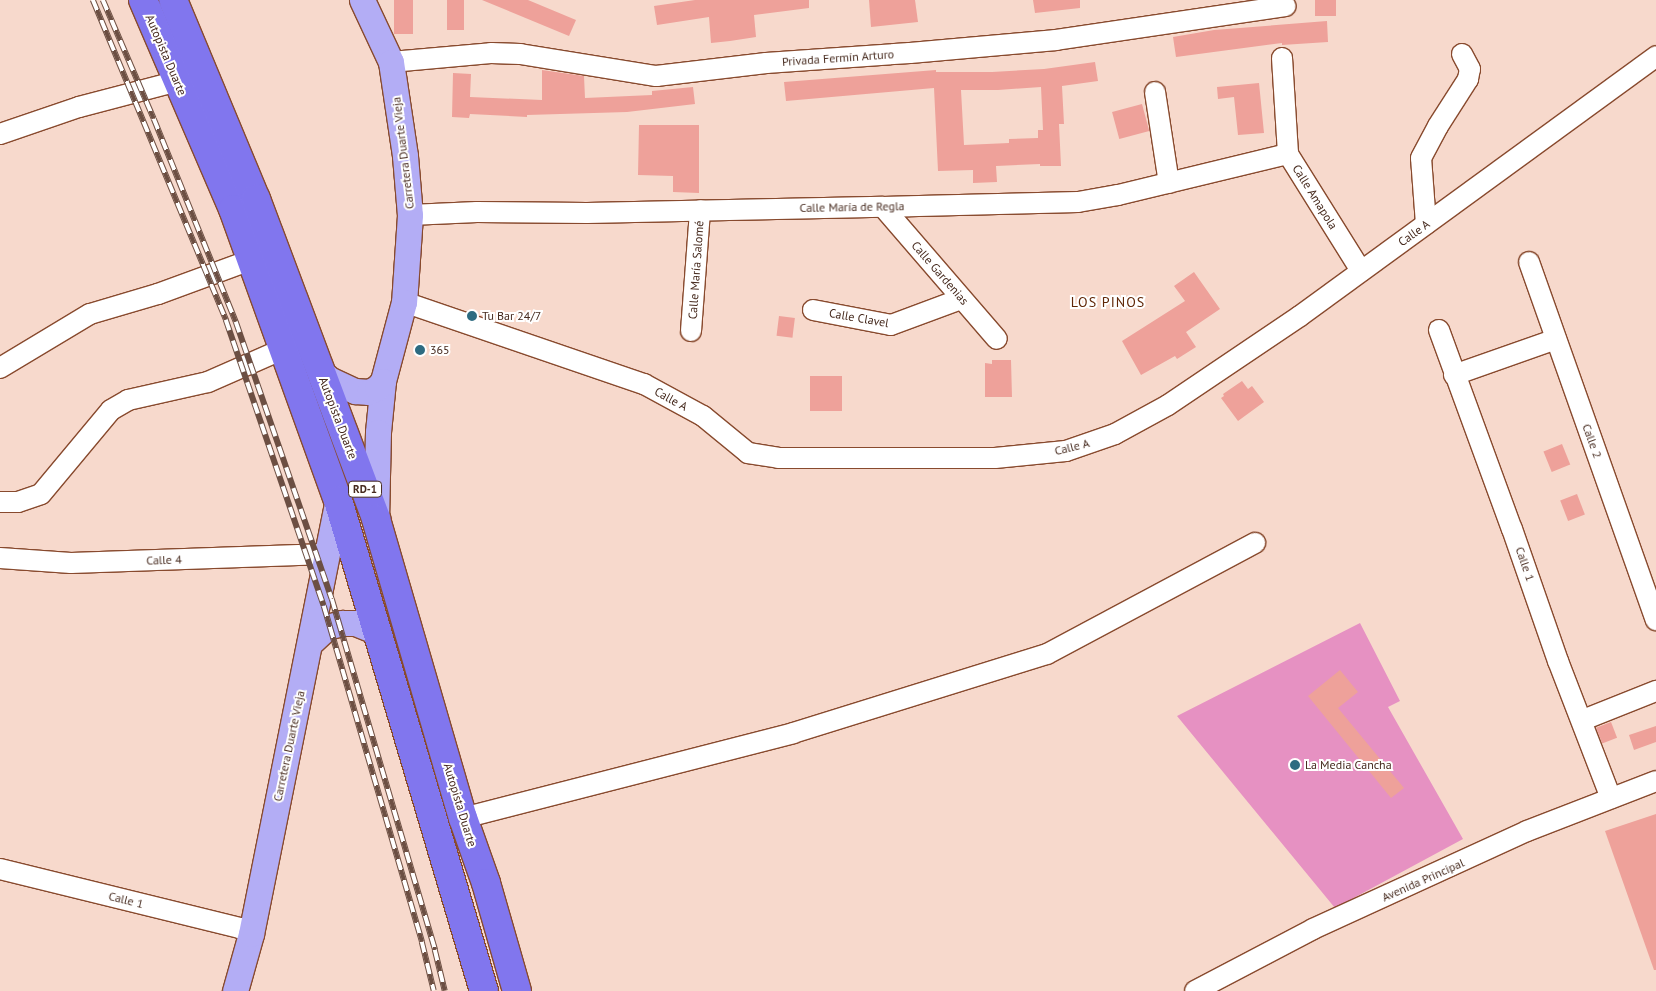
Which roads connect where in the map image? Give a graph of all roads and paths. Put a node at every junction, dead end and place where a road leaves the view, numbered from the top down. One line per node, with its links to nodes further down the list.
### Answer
1 (142, 0): 9 (highway, Autopista Duarte / RD-1)
2 (173, 0): 30 (highway, Autopista Duarte / RD-1)
3 (362, 0): 8 (main road, Carretera Duarte Vieja)
4 (1285, 6): 8 (street, Privada Fermín Arturo)
5 (1462, 54): 17 (street)
6 (1656, 56): 17 (street, Calle A)
7 (1282, 58): 12 (street, Calle Amapola)
8 (391, 62): 16 (main road, Carretera Duarte Vieja)
9 (178, 81): 11 (street); 18 (highway, Autopista Duarte / RD-1)
10 (1155, 92): 13 (street)
11 (0, 134)
12 (1288, 154): 13 (street, Calle María de Regla); 20 (street, Calle Amapola)
13 (1169, 183): 14 (street, Calle María de Regla)
14 (883, 207): 15 (street, Calle María de Regla); 21 (street, Calle Gardenias)
15 (700, 210): 16 (street, Calle María de Regla); 25 (street, Calle María Salomé)
16 (410, 215): 22 (main road, Carretera Duarte Vieja)
17 (1426, 224): 20 (street, Calle A)
18 (251, 260): 28 (highway, Autopista Duarte / RD-1); 29 (street)
19 (1529, 262): 27 (street, Calle 2)
20 (1361, 271): 22 (street, Calle A)
21 (962, 300): 23 (street, Calle Clavel); 26 (street, Calle Gardenias)
22 (404, 302): 32 (main road, Carretera Duarte Vieja)
23 (813, 310)
24 (1438, 330): 31 (street, Calle 1)
25 (691, 331)
26 (997, 339)
27 (1556, 339): 31 (street); 39 (street, Calle 2)
28 (283, 349): 33 (highway, Autopista Duarte / RD-1); 34 (street)
29 (0, 368)
30 (321, 372): 32 (main road); 35 (highway, Autopista Duarte / RD-1)
31 (1454, 375): 43 (street, Calle 1)
32 (383, 381): 35 (main road, Carretera Duarte Vieja)
33 (338, 500): 37 (main road, Carretera Duarte Vieja); 40 (highway, Autopista Duarte / RD-1)
34 (0, 502)
35 (376, 519): 46 (highway, Autopista Duarte / RD-1)
36 (1255, 543): 46 (street)
37 (327, 554): 38 (street, Calle 4); 41 (main road, Carretera Duarte Vieja)
38 (0, 558)
39 (1656, 620)
40 (377, 632): 41 (main road); 50 (highway, Autopista Duarte / RD-1)
41 (311, 642): 48 (main road, Carretera Duarte Vieja)
42 (1656, 691): 43 (street)
43 (1583, 720): 45 (street, Calle 1)
44 (1656, 781): 45 (street, Avenida Principal)
45 (1611, 798): 52 (street, Avenida Principal)
46 (464, 818): 51 (highway, Autopista Duarte / RD-1)
47 (0, 869): 48 (street, Calle 1)
48 (251, 934): 49 (main road, Carretera Duarte Vieja)
49 (235, 991)
50 (484, 991)
51 (517, 991)
52 (1195, 991)

